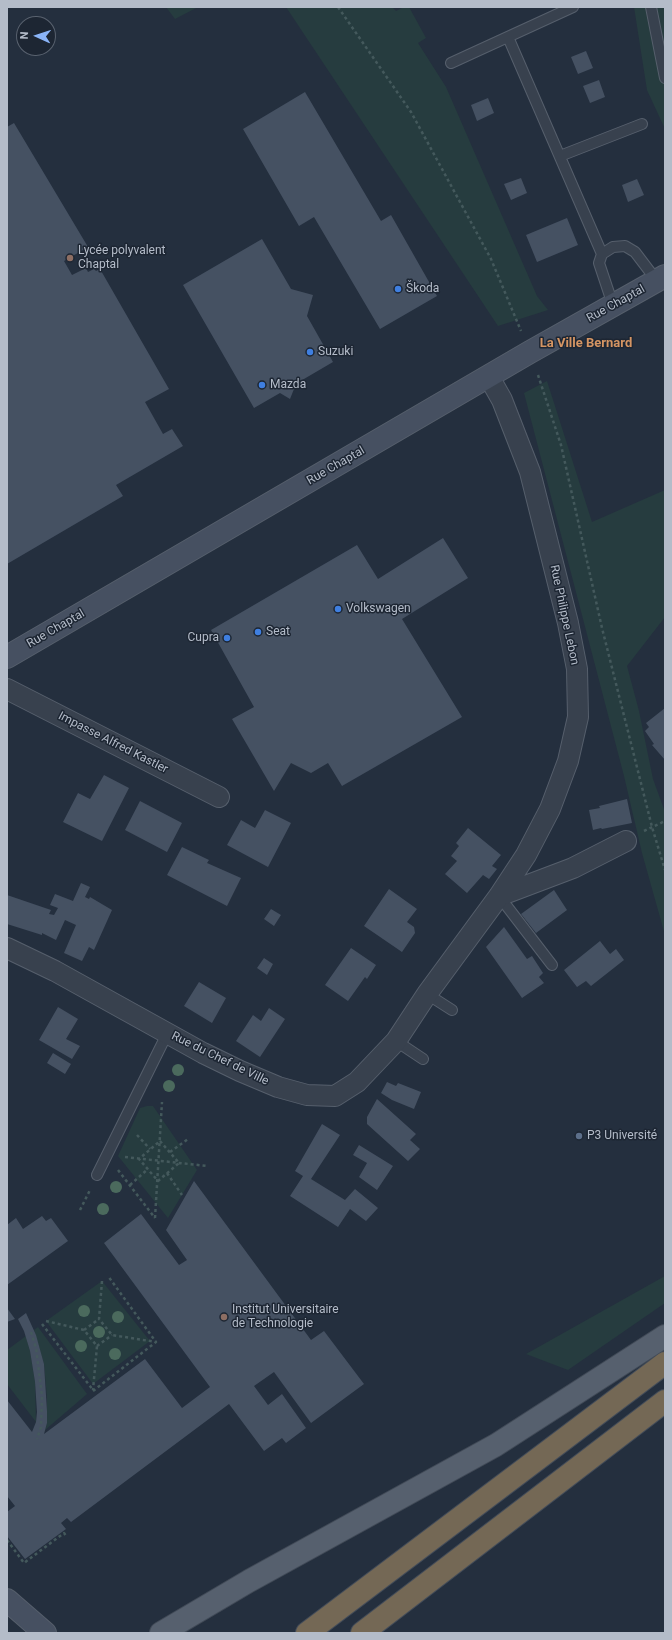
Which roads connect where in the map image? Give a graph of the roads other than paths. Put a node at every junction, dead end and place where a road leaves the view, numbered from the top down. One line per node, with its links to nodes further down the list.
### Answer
1 (573, 7): 3 (lane)
2 (651, 7): 5 (lane)
3 (508, 37): 4 (lane); 7 (lane)
4 (451, 63)
5 (665, 78)
6 (642, 124): 7 (lane)
7 (560, 156): 8 (lane)
8 (602, 254): 9 (lane); 10 (lane)
9 (661, 278): 10 (main road, Rue Chaptal)
10 (613, 305): 11 (main road, Rue Chaptal)
11 (489, 377): 12 (main road, Rue Chaptal); 16 (street, Rue Philippe Lebon)
12 (7, 658)
13 (7, 689): 14 (street, Impasse Alfred Kastler)
14 (219, 797)
15 (626, 841): 17 (street)
16 (526, 855): 17 (street, Rue du Chef de Ville)
17 (499, 896): 19 (lane); 20 (street, Rue du Chef de Ville)
18 (7, 948): 22 (street, Rue du Chef de Ville)
19 (552, 965)
20 (427, 994): 21 (lane); 23 (street, Rue du Chef de Ville)
21 (452, 1010)
22 (167, 1034): 23 (street, Rue du Chef de Ville); 25 (lane)
23 (396, 1041): 24 (lane)
24 (423, 1059)
25 (97, 1175)
26 (665, 1336): 31 (main road)
27 (665, 1363): 32 (highway)
28 (665, 1401): 33 (highway)
29 (7, 1600): 30 (main road)
30 (45, 1633)
31 (161, 1633)
32 (307, 1633)
33 (362, 1633)

